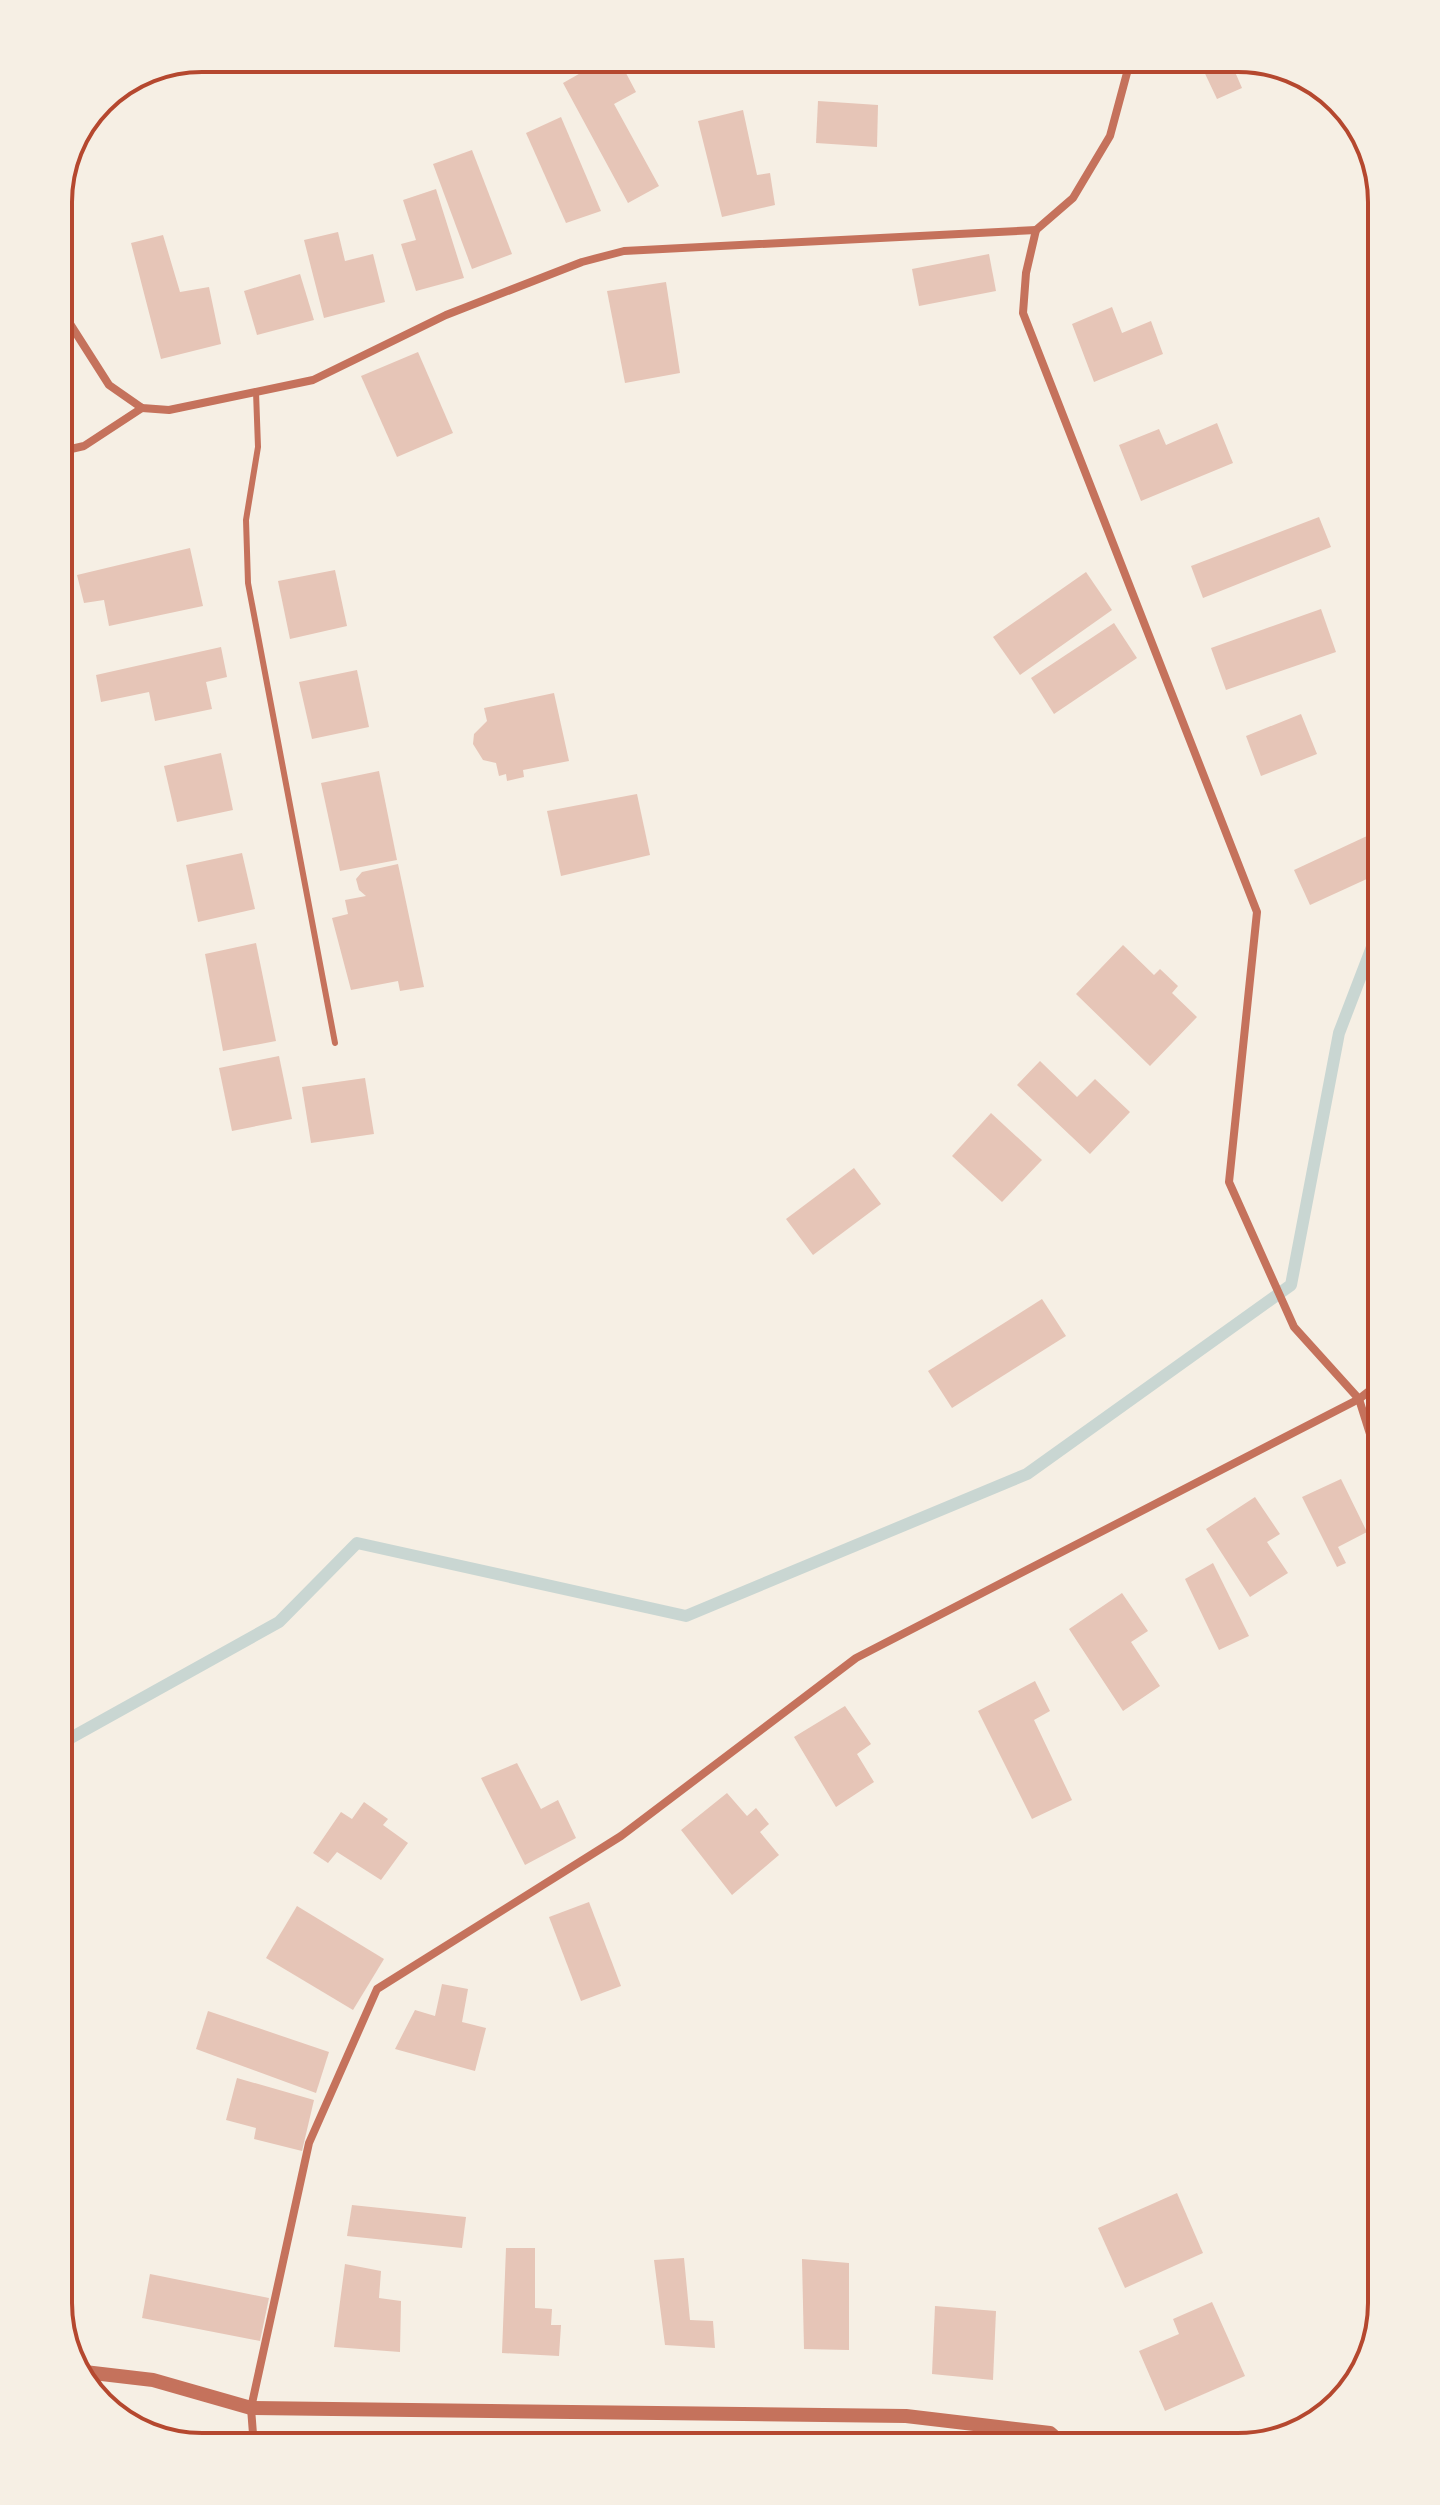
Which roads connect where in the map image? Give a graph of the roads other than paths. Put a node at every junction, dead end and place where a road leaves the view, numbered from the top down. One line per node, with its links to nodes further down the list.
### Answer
1 (1127, 72): 2 (street)
2 (1036, 230): 4 (street); 9 (street)
3 (72, 327): 5 (street)
4 (256, 392): 5 (street); 7 (lane)
5 (142, 408): 6 (street)
6 (72, 449)
7 (335, 1043)
8 (1368, 1392): 9 (street)
9 (1359, 1399): 10 (street); 12 (street)
10 (1368, 1428)
11 (93, 2373): 12 (street)
12 (251, 2408): 13 (street); 14 (street)
13 (253, 2433)
14 (1050, 2433)

